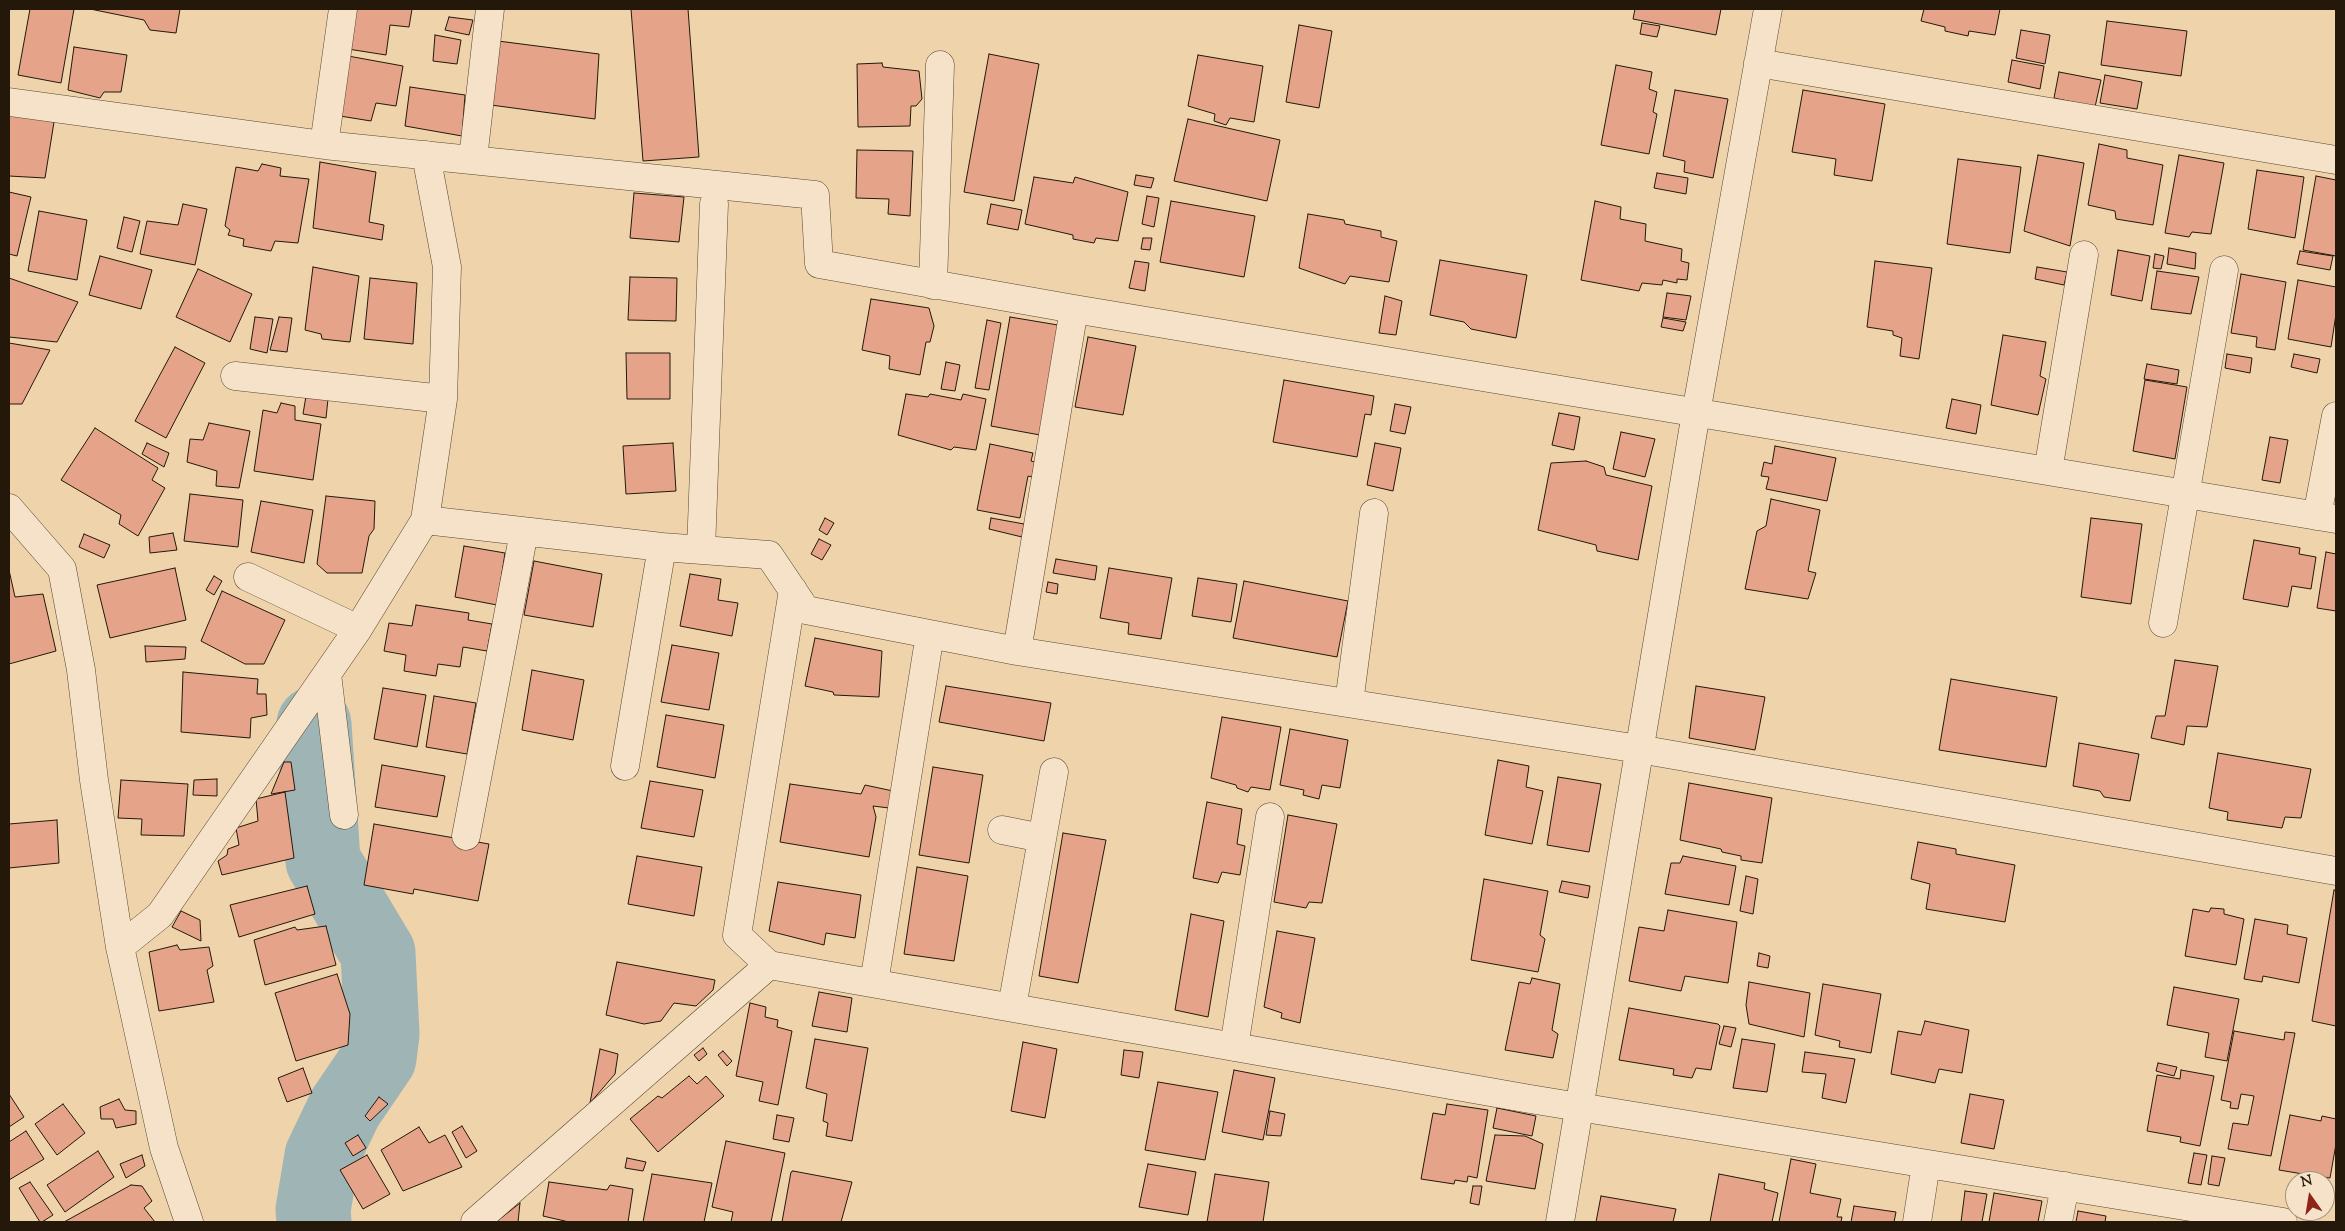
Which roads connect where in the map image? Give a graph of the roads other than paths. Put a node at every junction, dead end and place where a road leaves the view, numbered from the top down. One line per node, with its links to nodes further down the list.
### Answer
1 (343, 9): 7 (street)
2 (490, 9): 9 (street)
3 (1768, 9): 4 (street)
4 (1758, 63): 10 (street); 18 (street)
5 (940, 65): 14 (street)
6 (9, 102): 7 (street)
7 (324, 145): 8 (street)
8 (426, 155): 9 (street); 17 (street)
9 (473, 159): 14 (street)
10 (2336, 160)
11 (714, 204): 28 (street)
12 (2084, 255): 20 (street)
13 (2224, 270): 21 (street)
14 (933, 285): 15 (street)
15 (1074, 310): 18 (street); 34 (street)
16 (235, 376): 17 (street)
17 (443, 399): 25 (street)
18 (1696, 413): 20 (street); 37 (street)
19 (2336, 416): 24 (street)
20 (2048, 471): 21 (street)
21 (2187, 494): 24 (street); 31 (street)
22 (9, 508): 46 (street)
23 (1374, 513): 36 (street)
24 (2327, 517)
25 (426, 520): 26 (street); 32 (street)
26 (524, 532): 27 (street); 43 (street)
27 (662, 547): 28 (street); 38 (street)
28 (701, 550): 30 (street)
29 (248, 577): 32 (street)
30 (793, 590): 33 (street); 47 (street)
31 (2163, 622)
32 (358, 629): 35 (street)
33 (930, 634): 34 (street); 48 (street)
34 (1017, 651): 36 (street)
35 (327, 674): 40 (street); 46 (street)
36 (1348, 703): 37 (street)
37 (1639, 749): 45 (street); 51 (street)
38 (625, 766)
39 (1054, 772): 44 (street)
40 (344, 815)
41 (1270, 817): 50 (street)
42 (1002, 830): 44 (street)
43 (466, 836)
44 (1042, 838): 49 (street)
45 (2336, 871)
46 (120, 947): 54 (street)
47 (769, 965): 48 (street); 55 (street)
48 (874, 983): 49 (street)
49 (1012, 1007): 50 (street)
50 (1234, 1046): 51 (street)
51 (1579, 1106): 52 (street); 56 (street)
52 (1926, 1164): 53 (street); 57 (street)
53 (2065, 1186): 58 (street); 59 (street)
54 (189, 1222)
55 (475, 1222)
56 (1560, 1222)
57 (1917, 1222)
58 (2058, 1222)
59 (2282, 1222)

